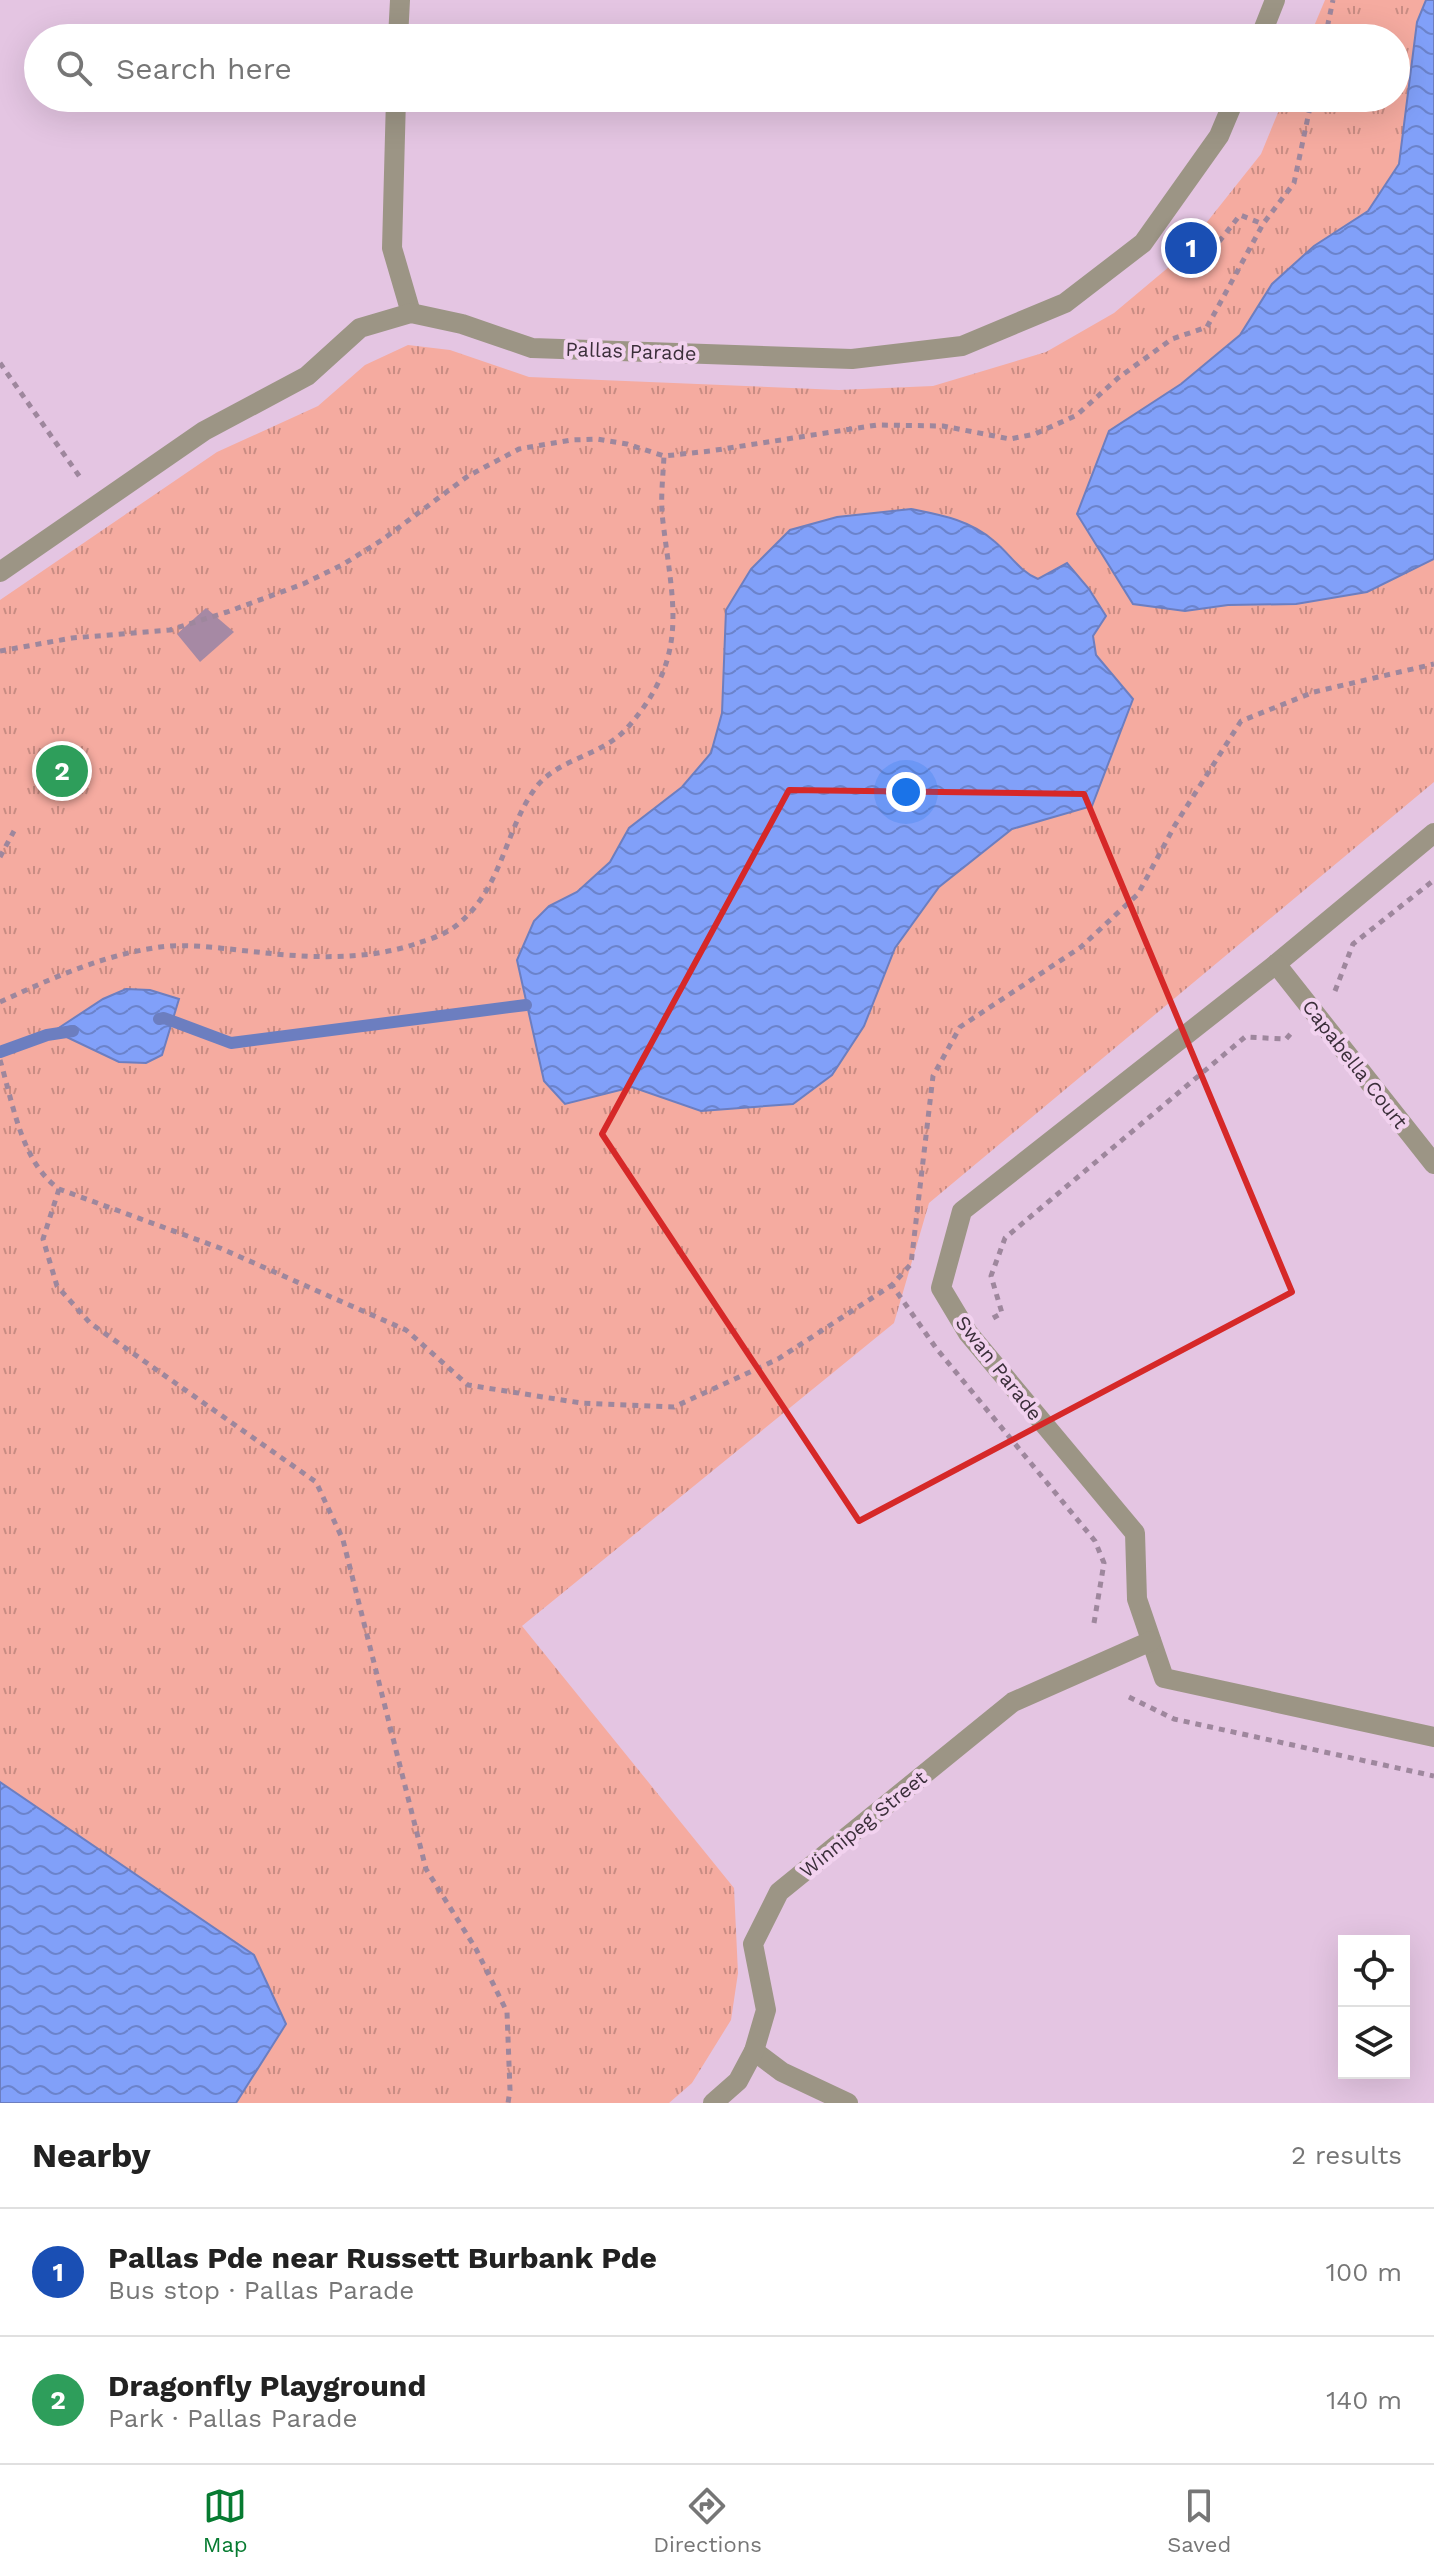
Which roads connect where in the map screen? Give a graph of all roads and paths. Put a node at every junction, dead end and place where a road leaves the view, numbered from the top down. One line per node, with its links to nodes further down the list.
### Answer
1 (400, 0): 4 (street)
2 (1275, 0): 5 (street)
3 (1333, 0): 6 (path)
4 (399, 24)
5 (1266, 24)
6 (1328, 24)
7 (396, 112): 12 (street)
8 (1229, 112): 10 (street, Pallas Parade)
9 (1309, 112): 11 (path)
10 (1165, 212): 11 (path); 12 (street, Pallas Parade)
11 (1263, 224): 14 (path)
12 (411, 313): 15 (street, Pallas Parade)
13 (0, 363): 15 (path)
14 (664, 456): 17 (path); 23 (path)
15 (98, 504): 16 (street, Pallas Parade)
16 (0, 572)
17 (0, 651)
18 (14, 831): 20 (path)
19 (1434, 833): 22 (street, Swan Parade)
20 (0, 857)
21 (1434, 880): 24 (path)
22 (1276, 964): 24 (street, Capabella Court); 29 (street, Swan Parade)
23 (0, 1002)
24 (1313, 1012): 26 (street, Capabella Court); 29 (path)
25 (0, 1060): 27 (path)
26 (1434, 1164)
27 (59, 1189): 28 (path); 35 (path)
28 (892, 1285)
29 (968, 1333): 30 (street, Swan Parade)
30 (1151, 1641): 32 (street, Swan Parade); 34 (street, Winnipeg Street)
31 (1129, 1697): 33 (path)
32 (1434, 1737)
33 (1434, 1776)
34 (754, 2051): 36 (street, Winnipeg Street); 37 (street)
35 (508, 2103)
36 (713, 2103)
37 (848, 2103)

